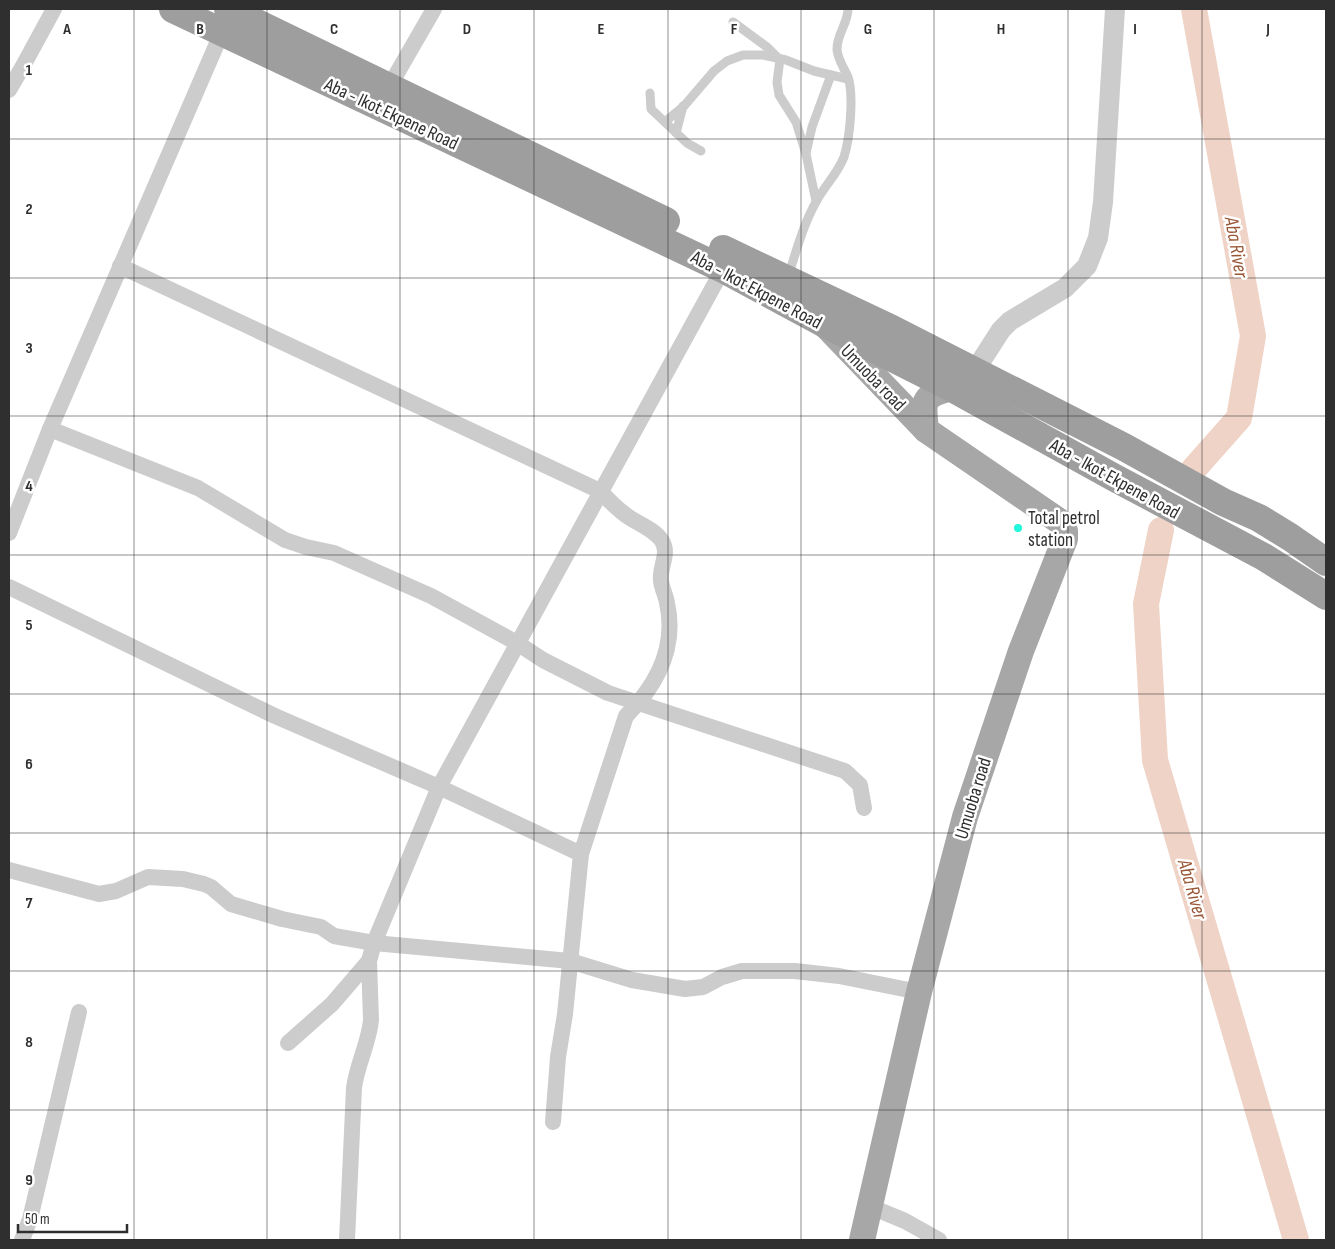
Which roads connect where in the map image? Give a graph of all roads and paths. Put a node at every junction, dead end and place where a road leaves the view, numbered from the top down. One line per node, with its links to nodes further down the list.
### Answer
1 (54, 9): 12 (street)
2 (173, 9): 6 (highway, Aba - Ikot Ekpene Road)
3 (434, 9): 11 (street)
4 (848, 9): 10 (lane)
5 (1115, 9): 24 (street)
6 (225, 21): 11 (highway, Aba - Ikot Ekpene Road); 20 (street); 21 (highway, Aba - Ikot Ekpene Road)
7 (733, 22): 8 (lane)
8 (780, 59): 9 (lane); 14 (lane); 18 (lane)
9 (831, 75): 10 (lane); 18 (lane)
10 (848, 79): 19 (lane)
11 (389, 87): 22 (highway, Aba - Ikot Ekpene Road)
12 (9, 90)
13 (650, 93): 15 (lane)
14 (684, 106): 15 (lane); 16 (lane)
15 (666, 121): 16 (lane)
16 (676, 132): 17 (lane)
17 (701, 151)
18 (806, 154): 19 (lane)
19 (816, 200): 22 (lane)
20 (120, 266): 26 (street); 28 (street)
21 (723, 269): 23 (highway, Aba - Ikot Ekpene Road); 28 (street)
22 (787, 280): 24 (highway, Aba - Ikot Ekpene Road)
23 (822, 323): 25 (highway, Aba - Ikot Ekpene Road); 27 (main road, Umuoba road)
24 (974, 372): 30 (highway, Aba - Ikot Ekpene Road)
25 (952, 388): 27 (main road, Umuoba road); 32 (highway, Aba - Ikot Ekpene Road)
26 (50, 429): 29 (street); 33 (street)
27 (926, 430): 42 (main road, Umuoba road)
28 (600, 492): 33 (street); 34 (street)
29 (9, 532)
30 (1326, 562)
31 (9, 587): 35 (street)
32 (1326, 596)
33 (517, 643): 34 (street); 35 (street)
34 (639, 703): 36 (street); 37 (street)
35 (439, 787): 37 (street); 39 (street)
36 (864, 808)
37 (581, 854): 40 (street)
38 (9, 870): 39 (street)
39 (374, 943): 40 (street); 41 (street)
40 (570, 961): 42 (street); 45 (street)
41 (369, 962): 44 (street); 48 (street)
42 (919, 992): 46 (main road, Umuoba road)
43 (79, 1012): 47 (street)
44 (288, 1043)
45 (553, 1122)
46 (869, 1206): 49 (main road, Umuoba road); 50 (street)
47 (22, 1240)
48 (347, 1240)
49 (862, 1240)
50 (939, 1240)

